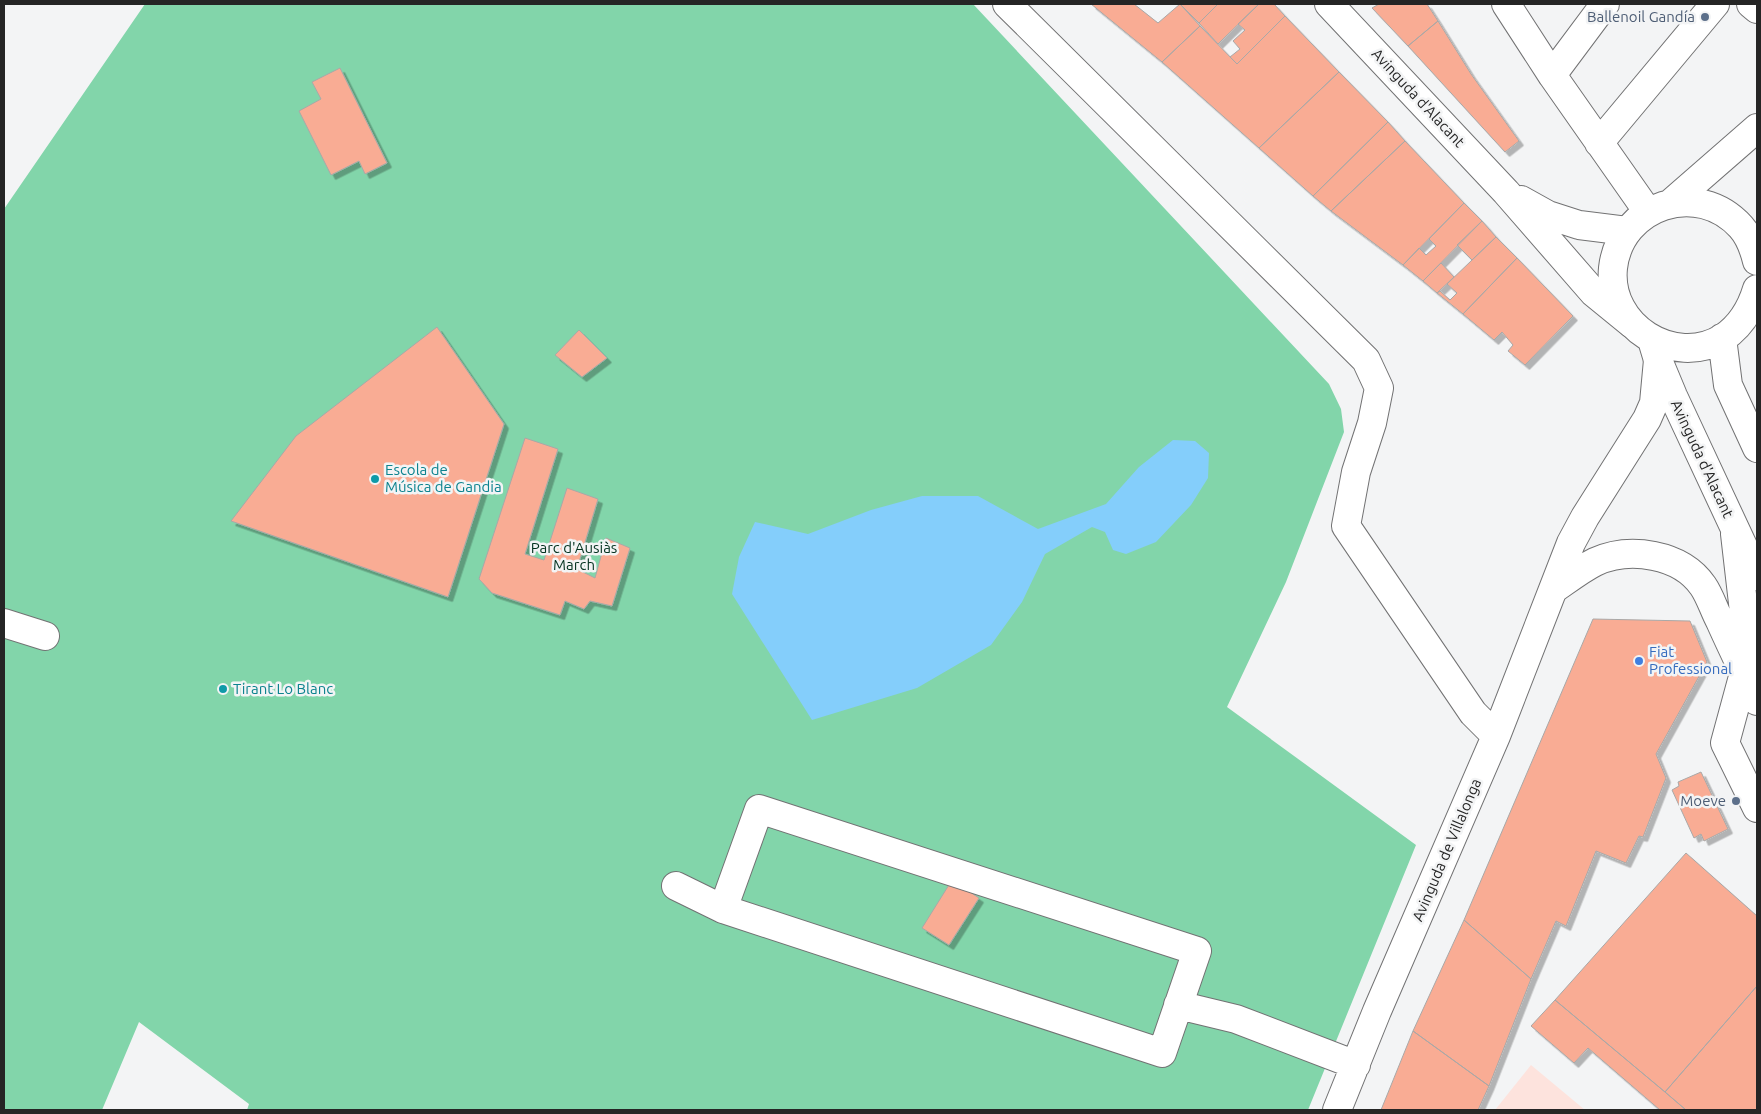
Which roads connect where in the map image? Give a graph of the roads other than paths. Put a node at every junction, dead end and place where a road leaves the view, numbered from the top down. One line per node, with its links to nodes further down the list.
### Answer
1 (1007, 4): 26 (street)
2 (1329, 4): 11 (street, Avinguda d'Alacant)
3 (1506, 4): 8 (street)
4 (1605, 4): 8 (street)
5 (1715, 4): 10 (street)
6 (1751, 4): 7 (street)
7 (1757, 9)
8 (1552, 74): 10 (street)
9 (1757, 128): 12 (street)
10 (1599, 143): 12 (street)
11 (1506, 192): 13 (street, Avinguda d'Alacant); 17 (street, Avinguda d'Alacant)
12 (1660, 208): 13 (street); 14 (street)
13 (1627, 231): 17 (street)
14 (1756, 242)
15 (1757, 289): 16 (street)
16 (1722, 338): 17 (street); 18 (street)
17 (1648, 342): 19 (street, Avinguda d'Alacant); 21 (street, Avinguda de Villalonga)
18 (1757, 448)
19 (1734, 528): 20 (street, Avinguda d'Alacant); 24 (street)
20 (1757, 576)
21 (1554, 589): 24 (street); 26 (street, Avinguda de Villalonga)
22 (4, 623): 23 (street)
23 (45, 636)
24 (1744, 673): 25 (street); 27 (street)
25 (1757, 701)
26 (1496, 736): 31 (street, Avinguda de Villalonga)
27 (1757, 808)
28 (676, 886): 29 (street)
29 (723, 909): 30 (street); 30 (street)
30 (1178, 1005): 31 (street)
31 (1356, 1065): 32 (street, Avinguda de Villalonga)
32 (1337, 1110)

